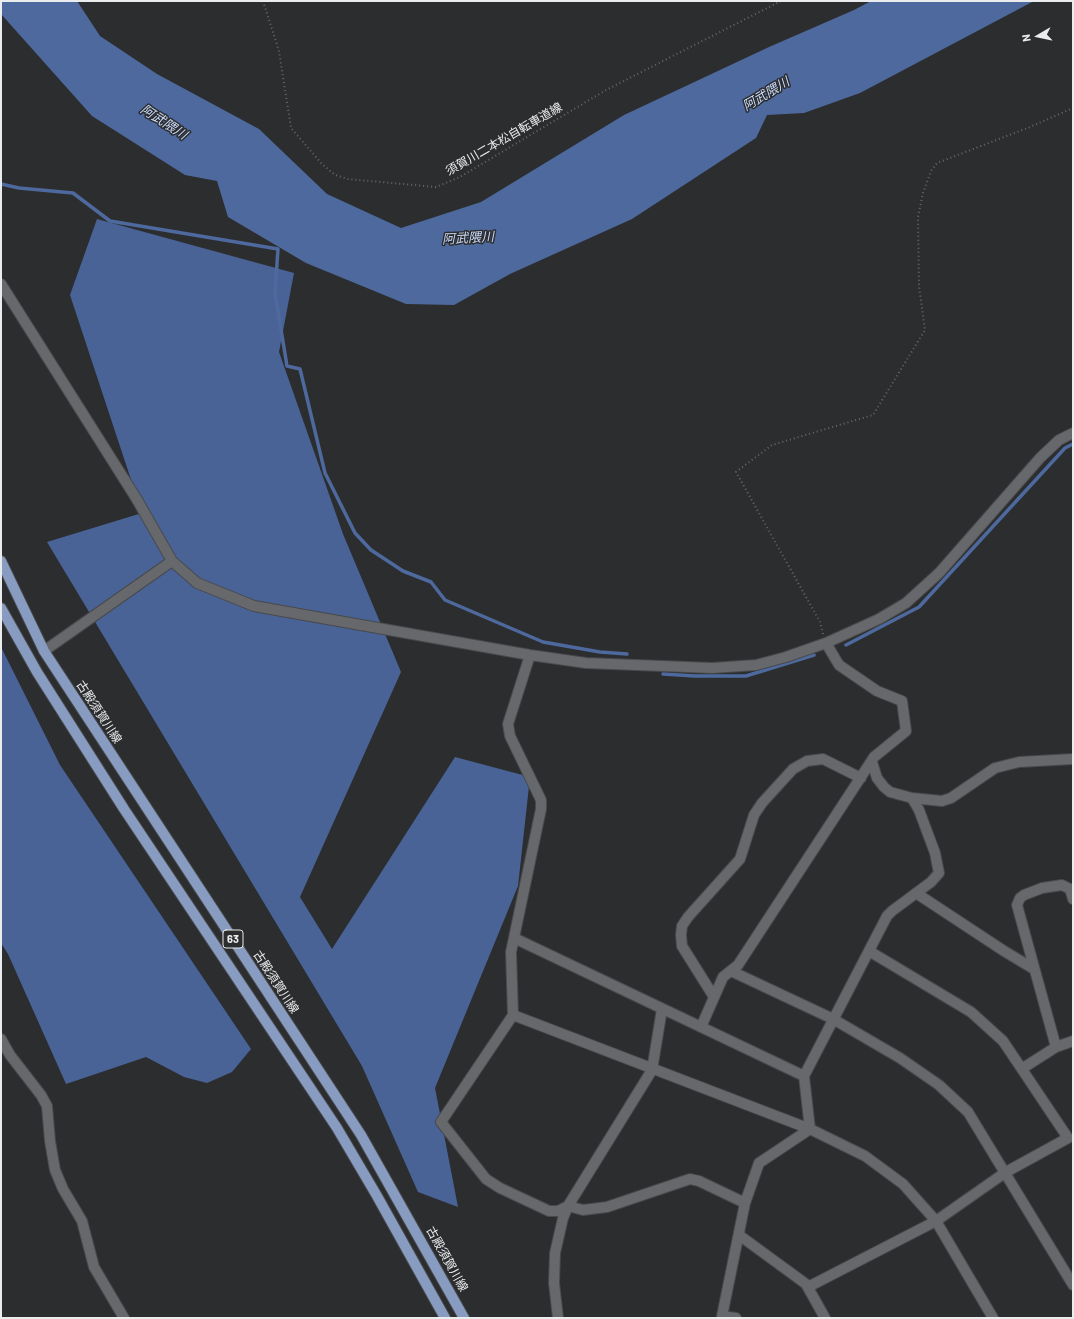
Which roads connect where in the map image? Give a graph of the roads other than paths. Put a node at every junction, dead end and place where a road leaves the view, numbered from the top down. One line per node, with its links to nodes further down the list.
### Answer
1 (1, 284): 4 (street)
2 (1073, 433): 6 (street)
3 (1, 561): 7 (main road, 古殿須賀川線 / 63)
4 (172, 561): 7 (street); 8 (street)
5 (1, 608): 39 (main road, 63)
6 (826, 643): 8 (street); 10 (street)
7 (44, 650): 40 (main road, 古殿須賀川線 / 63)
8 (530, 656): 15 (street)
9 (1073, 759): 12 (street)
10 (872, 762): 11 (street); 12 (street)
11 (861, 778): 18 (street); 19 (street)
12 (912, 798): 13 (street)
13 (916, 894): 16 (street); 17 (street)
14 (1073, 898): 17 (street)
15 (514, 938): 20 (street); 21 (street)
16 (869, 951): 22 (street); 27 (street)
17 (1034, 969): 26 (street)
18 (731, 971): 19 (street); 22 (street)
19 (714, 997): 23 (street)
20 (662, 1009): 23 (street); 28 (street)
21 (512, 1015): 28 (street); 33 (street)
22 (834, 1019): 29 (street); 31 (street)
23 (701, 1027): 29 (street)
24 (1, 1039): 38 (street)
25 (1073, 1041): 26 (street)
26 (1056, 1047): 27 (street)
27 (1023, 1068): 31 (street)
28 (652, 1070): 30 (street); 33 (street)
29 (804, 1076): 30 (street)
30 (810, 1129): 32 (street); 34 (street)
31 (1006, 1172): 34 (street); 36 (street)
32 (745, 1203): 33 (street); 35 (street)
33 (568, 1206): 41 (street)
34 (936, 1221): 37 (street); 44 (street)
35 (739, 1235): 37 (street); 42 (street)
36 (1073, 1285)
37 (808, 1287): 43 (street)
38 (124, 1318)
39 (445, 1318)
40 (464, 1318)
41 (558, 1318)
42 (736, 1318)
43 (825, 1318)
44 (992, 1318)

